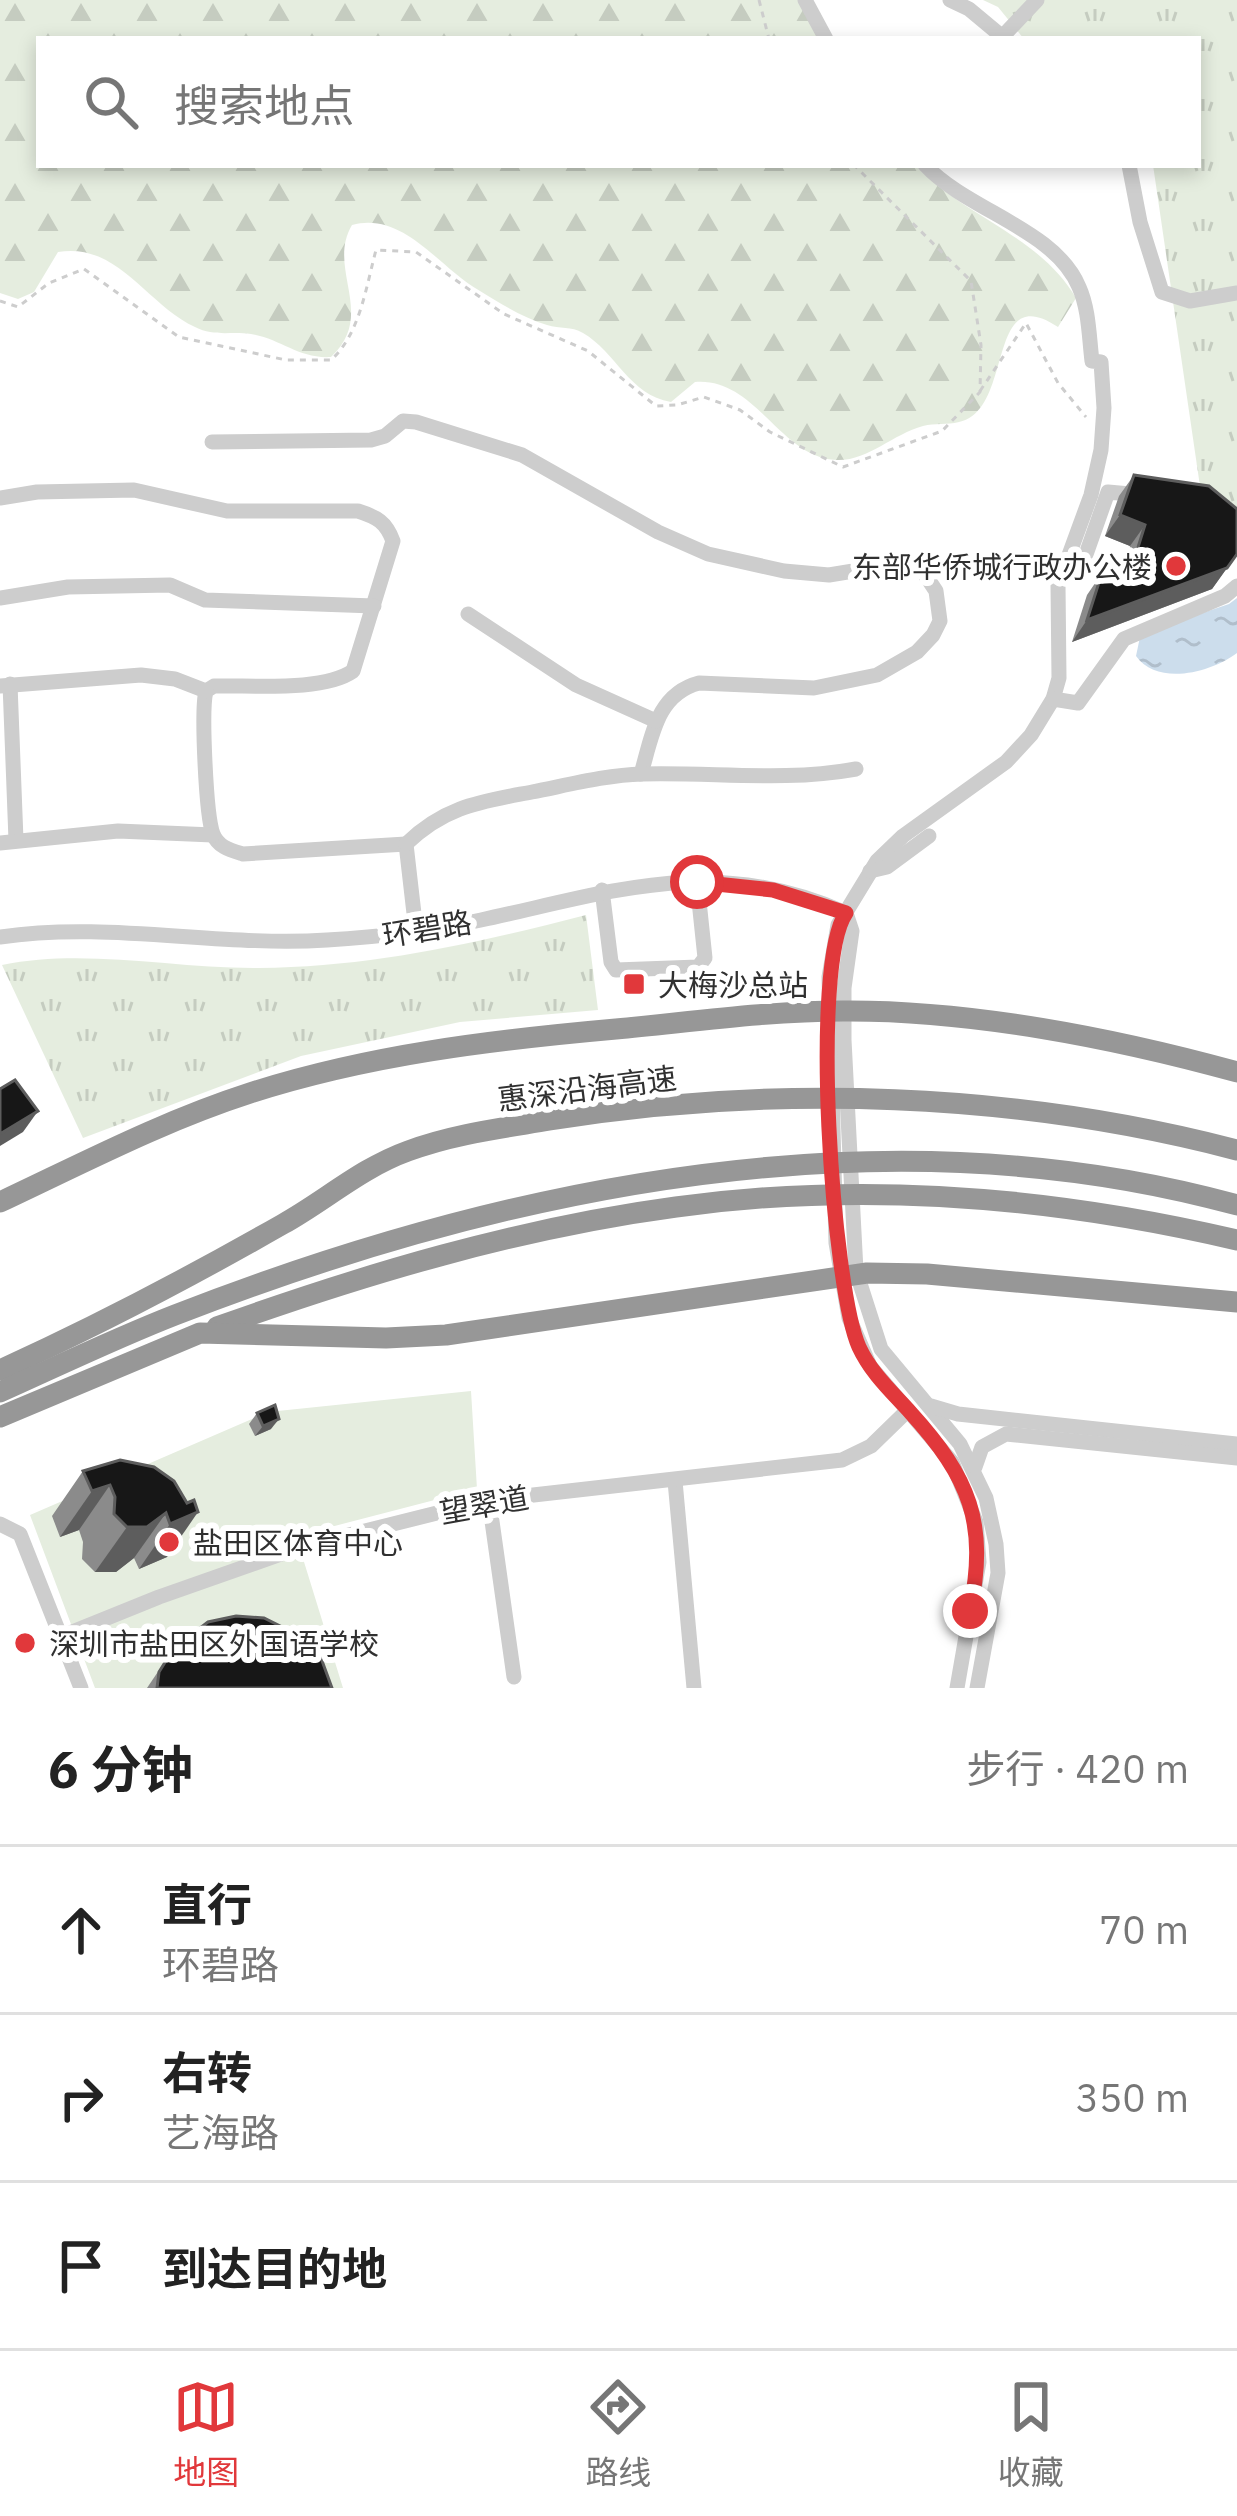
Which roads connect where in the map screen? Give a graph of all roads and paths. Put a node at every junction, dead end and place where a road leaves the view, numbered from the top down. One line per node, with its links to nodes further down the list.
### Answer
1 (759, 0): 5 (path)
2 (805, 0): 6 (street)
3 (950, 0): 7 (street)
4 (1037, 0): 8 (street)
5 (768, 36)
6 (824, 36)
7 (1002, 36)
8 (1006, 36)
9 (857, 168): 14 (path)
10 (929, 168): 15 (street)
11 (1130, 168): 12 (street)
12 (1237, 293)
13 (0, 302): 14 (path)
14 (980, 392): 15 (path)
15 (1102, 437): 26 (street)
16 (212, 442): 27 (street)
17 (1151, 496): 19 (street)
18 (0, 498): 22 (street)
19 (1078, 577)
20 (1237, 586): 26 (street)
21 (0, 598): 22 (street)
22 (374, 606): 25 (street)
23 (468, 614): 27 (street)
24 (5, 685): 25 (street); 32 (street)
25 (206, 692): 30 (street)
26 (1053, 699): 34 (street)
27 (656, 721): 29 (street)
28 (856, 769): 29 (street)
29 (641, 774): 33 (street)
30 (213, 835): 32 (street); 33 (street)
31 (929, 836): 34 (street)
32 (8, 842)
33 (406, 844): 38 (street)
34 (870, 871): 37 (street)
35 (697, 882): 36 (street, 环碧路); 36 (street); 37 (street, 环碧路)
36 (602, 890): 38 (street, 环碧路)
37 (846, 913): 40 (street)
38 (416, 931): 39 (street, 环碧路)
39 (0, 937)
40 (835, 1011): 41 (highway); 43 (highway); 46 (street)
41 (1237, 1072)
42 (1237, 1150): 49 (highway, 惠深沿海高速)
43 (0, 1202)
44 (1237, 1205): 50 (highway)
45 (1237, 1240): 48 (highway)
46 (849, 1275): 47 (highway); 48 (highway); 51 (street); 52 (street)
47 (1237, 1302)
48 (200, 1333): 53 (highway)
49 (0, 1370)
50 (0, 1392)
51 (926, 1404): 54 (street); 56 (street)
52 (908, 1410): 57 (street, 望翠道); 64 (street)
53 (0, 1417)
54 (1237, 1444)
55 (1237, 1459): 56 (street)
56 (975, 1470): 65 (street)
57 (675, 1480): 58 (street, 望翠道); 63 (street)
58 (490, 1499): 60 (street, 望翠道); 61 (street)
59 (0, 1524): 60 (street)
60 (60, 1636): 62 (street)
61 (514, 1677)
62 (81, 1688)
63 (694, 1688)
64 (957, 1688)
65 (976, 1688)

